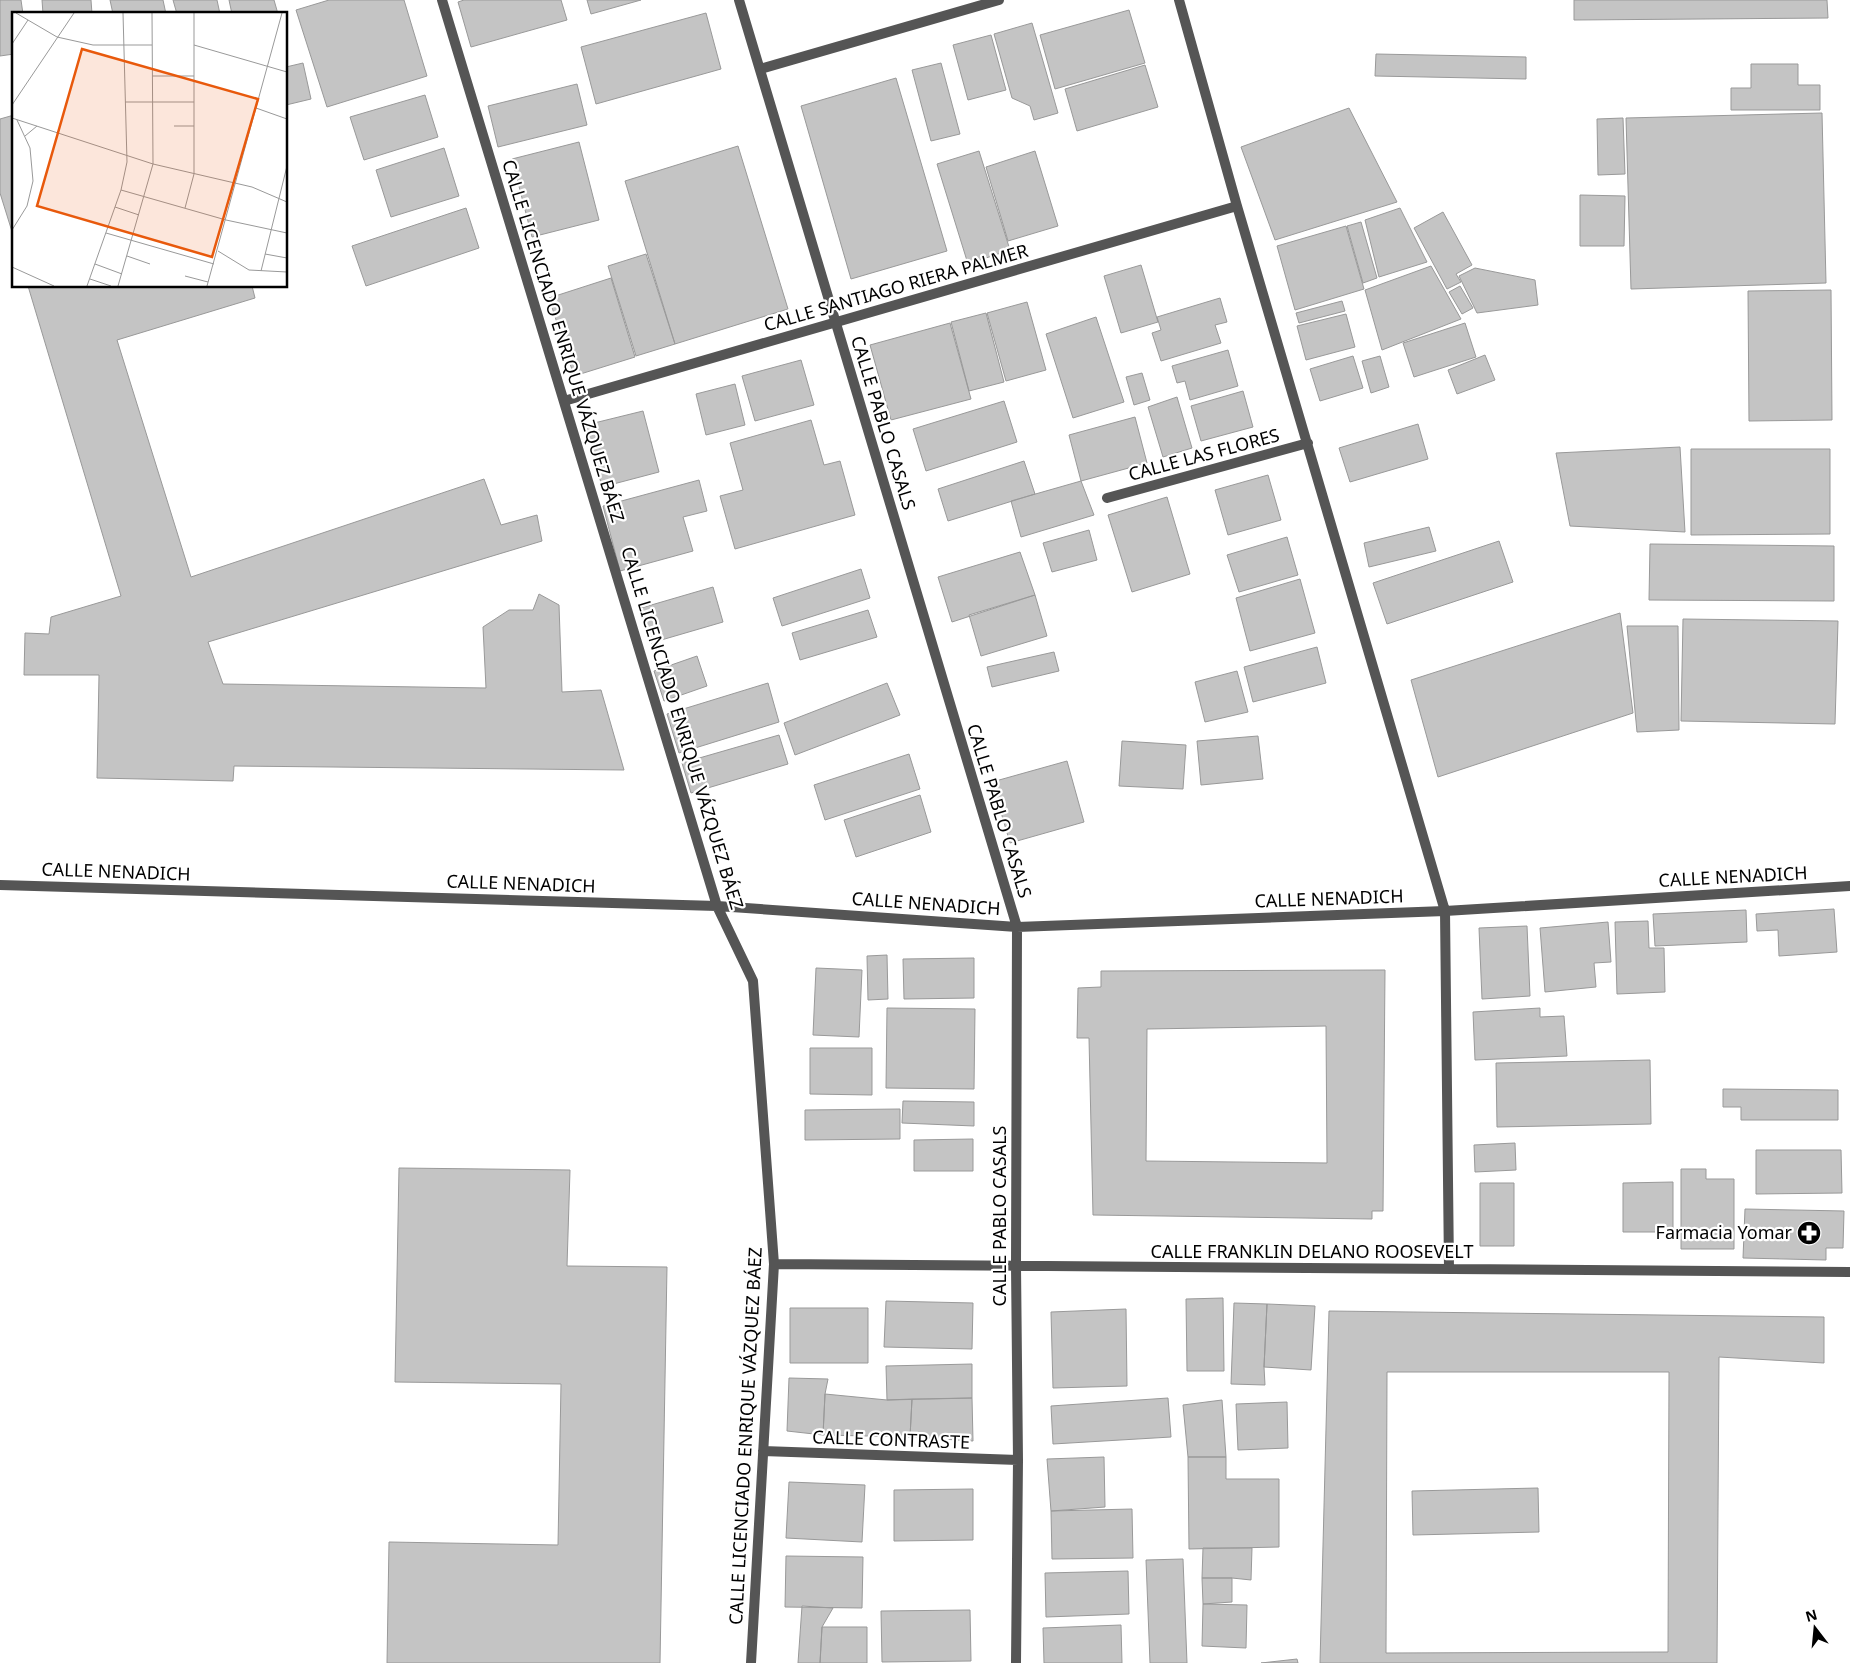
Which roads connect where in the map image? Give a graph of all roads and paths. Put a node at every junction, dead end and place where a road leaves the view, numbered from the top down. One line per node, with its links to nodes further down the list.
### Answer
1 (442, 0): 8 (street, CALLE LICENCIADO ENRIQUE VÁZQUEZ BÁEZ)
2 (739, 0): 5 (street, CALLE PABLO CASALS)
3 (998, 0): 5 (street)
4 (1180, 0): 6 (street)
5 (760, 69): 7 (street, CALLE PABLO CASALS)
6 (1237, 206): 7 (street, CALLE SANTIAGO RIERA PALMER); 9 (street)
7 (836, 322): 8 (street, CALLE SANTIAGO RIERA PALMER); 15 (street, CALLE PABLO CASALS)
8 (564, 401): 13 (street, CALLE LICENCIADO ENRIQUE VÁZQUEZ BÁEZ)
9 (1308, 443): 10 (street, CALLE LAS FLORES); 14 (street)
10 (1107, 498)
11 (0, 885): 13 (street, CALLE NENADICH)
12 (1850, 886): 14 (street, CALLE NENADICH)
13 (717, 906): 15 (street, CALLE NENADICH); 16 (street, CALLE LICENCIADO ENRIQUE VÁZQUEZ BÁEZ)
14 (1445, 911): 15 (street, CALLE NENADICH); 18 (street)
15 (1017, 927): 17 (street, CALLE PABLO CASALS)
16 (774, 1264): 17 (street, CALLE FRANKLIN DELANO ROOSEVELT); 20 (street, CALLE LICENCIADO ENRIQUE VÁZQUEZ BÁEZ)
17 (1016, 1266): 18 (street, CALLE FRANKLIN DELANO ROOSEVELT); 21 (street, CALLE PABLO CASALS)
18 (1449, 1269): 19 (street, CALLE FRANKLIN DELANO ROOSEVELT)
19 (1850, 1272)
20 (763, 1451): 21 (street, CALLE CONTRASTE); 22 (street, CALLE LICENCIADO ENRIQUE VÁZQUEZ BÁEZ)
21 (1018, 1460): 23 (street, CALLE PABLO CASALS)
22 (751, 1663)
23 (1016, 1663)

